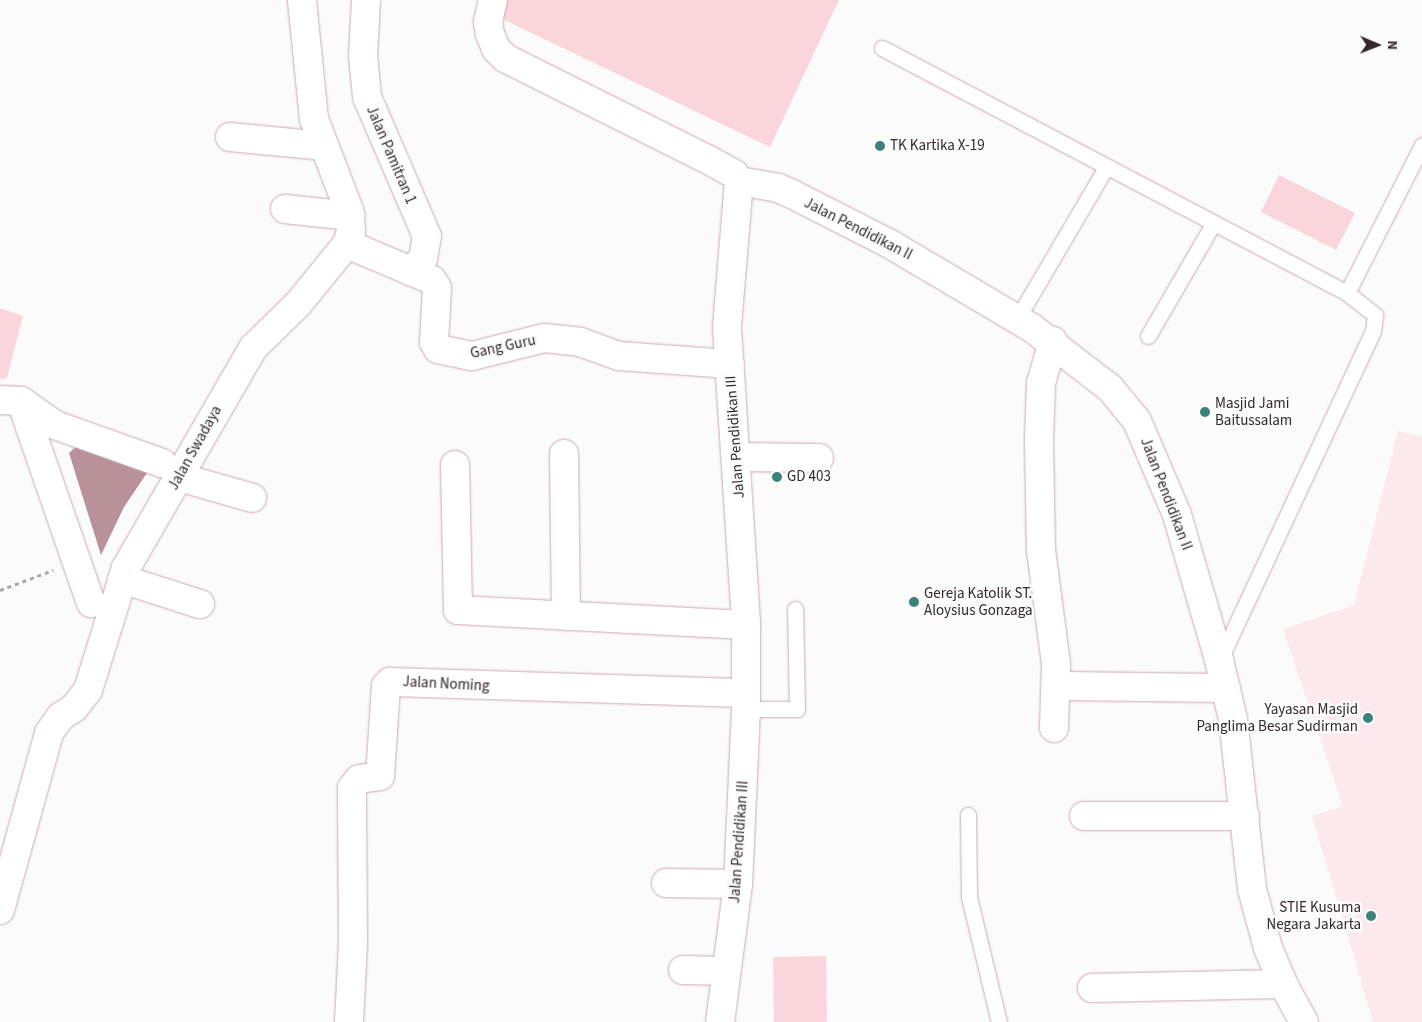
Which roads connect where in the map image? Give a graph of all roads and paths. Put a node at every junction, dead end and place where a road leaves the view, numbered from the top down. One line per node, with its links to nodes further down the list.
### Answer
1 (302, 0): 7 (street)
2 (366, 0): 14 (street, Jalan Pamitran 1)
3 (493, 0): 9 (street)
4 (882, 48): 8 (lane)
5 (230, 137): 7 (street)
6 (1422, 145): 15 (lane)
7 (323, 146): 11 (street)
8 (1106, 167): 12 (lane); 16 (lane)
9 (739, 181): 16 (street, Jalan Pendidikan II); 19 (street, Jalan Pendidikan III)
10 (285, 209): 11 (street)
11 (351, 216): 13 (street)
12 (1213, 224): 15 (lane); 17 (lane)
13 (347, 244): 14 (street, Gang Guru); 25 (street, Jalan Swadaya)
14 (411, 272): 19 (street, Gang Guru)
15 (1347, 293): 35 (lane)
16 (1017, 319): 18 (street, Jalan Pendidikan II)
17 (1148, 336)
18 (1052, 341): 35 (street, Jalan Pendidikan II); 36 (street)
19 (730, 364): 22 (street, Jalan Pendidikan III)
20 (10, 401): 25 (street); 27 (street)
21 (564, 454): 33 (street)
22 (736, 457): 23 (street); 34 (street, Jalan Pendidikan III)
23 (819, 458)
24 (456, 465): 33 (street)
25 (171, 470): 26 (street); 28 (street, Jalan Swadaya)
26 (252, 498)
27 (76, 562): 29 (path); 30 (street)
28 (122, 579): 31 (street); 45 (street, Jalan Swadaya)
29 (0, 590)
30 (91, 603)
31 (200, 604)
32 (794, 609): 38 (lane)
33 (566, 616): 34 (street)
34 (746, 625): 38 (street, Jalan Pendidikan III)
35 (1219, 660): 37 (street, Jalan Pendidikan II)
36 (1057, 686): 37 (street); 39 (street)
37 (1226, 688): 42 (street, Jalan Pendidikan II)
38 (746, 701): 44 (street, Jalan Pendidikan III); 50 (street, Jalan Noming)
39 (1054, 728)
40 (968, 815): 52 (lane)
41 (1084, 816): 42 (street)
42 (1245, 816): 48 (street, Jalan Pendidikan II)
43 (666, 883): 44 (street)
44 (738, 884): 47 (street, Jalan Pendidikan III)
45 (0, 910)
46 (683, 970): 47 (street)
47 (725, 971): 51 (street, Jalan Pendidikan III)
48 (1283, 984): 49 (street); 53 (street, Jalan Pendidikan II)
49 (1092, 988)
50 (349, 1022)
51 (720, 1022)
52 (999, 1022)
53 (1304, 1022)

